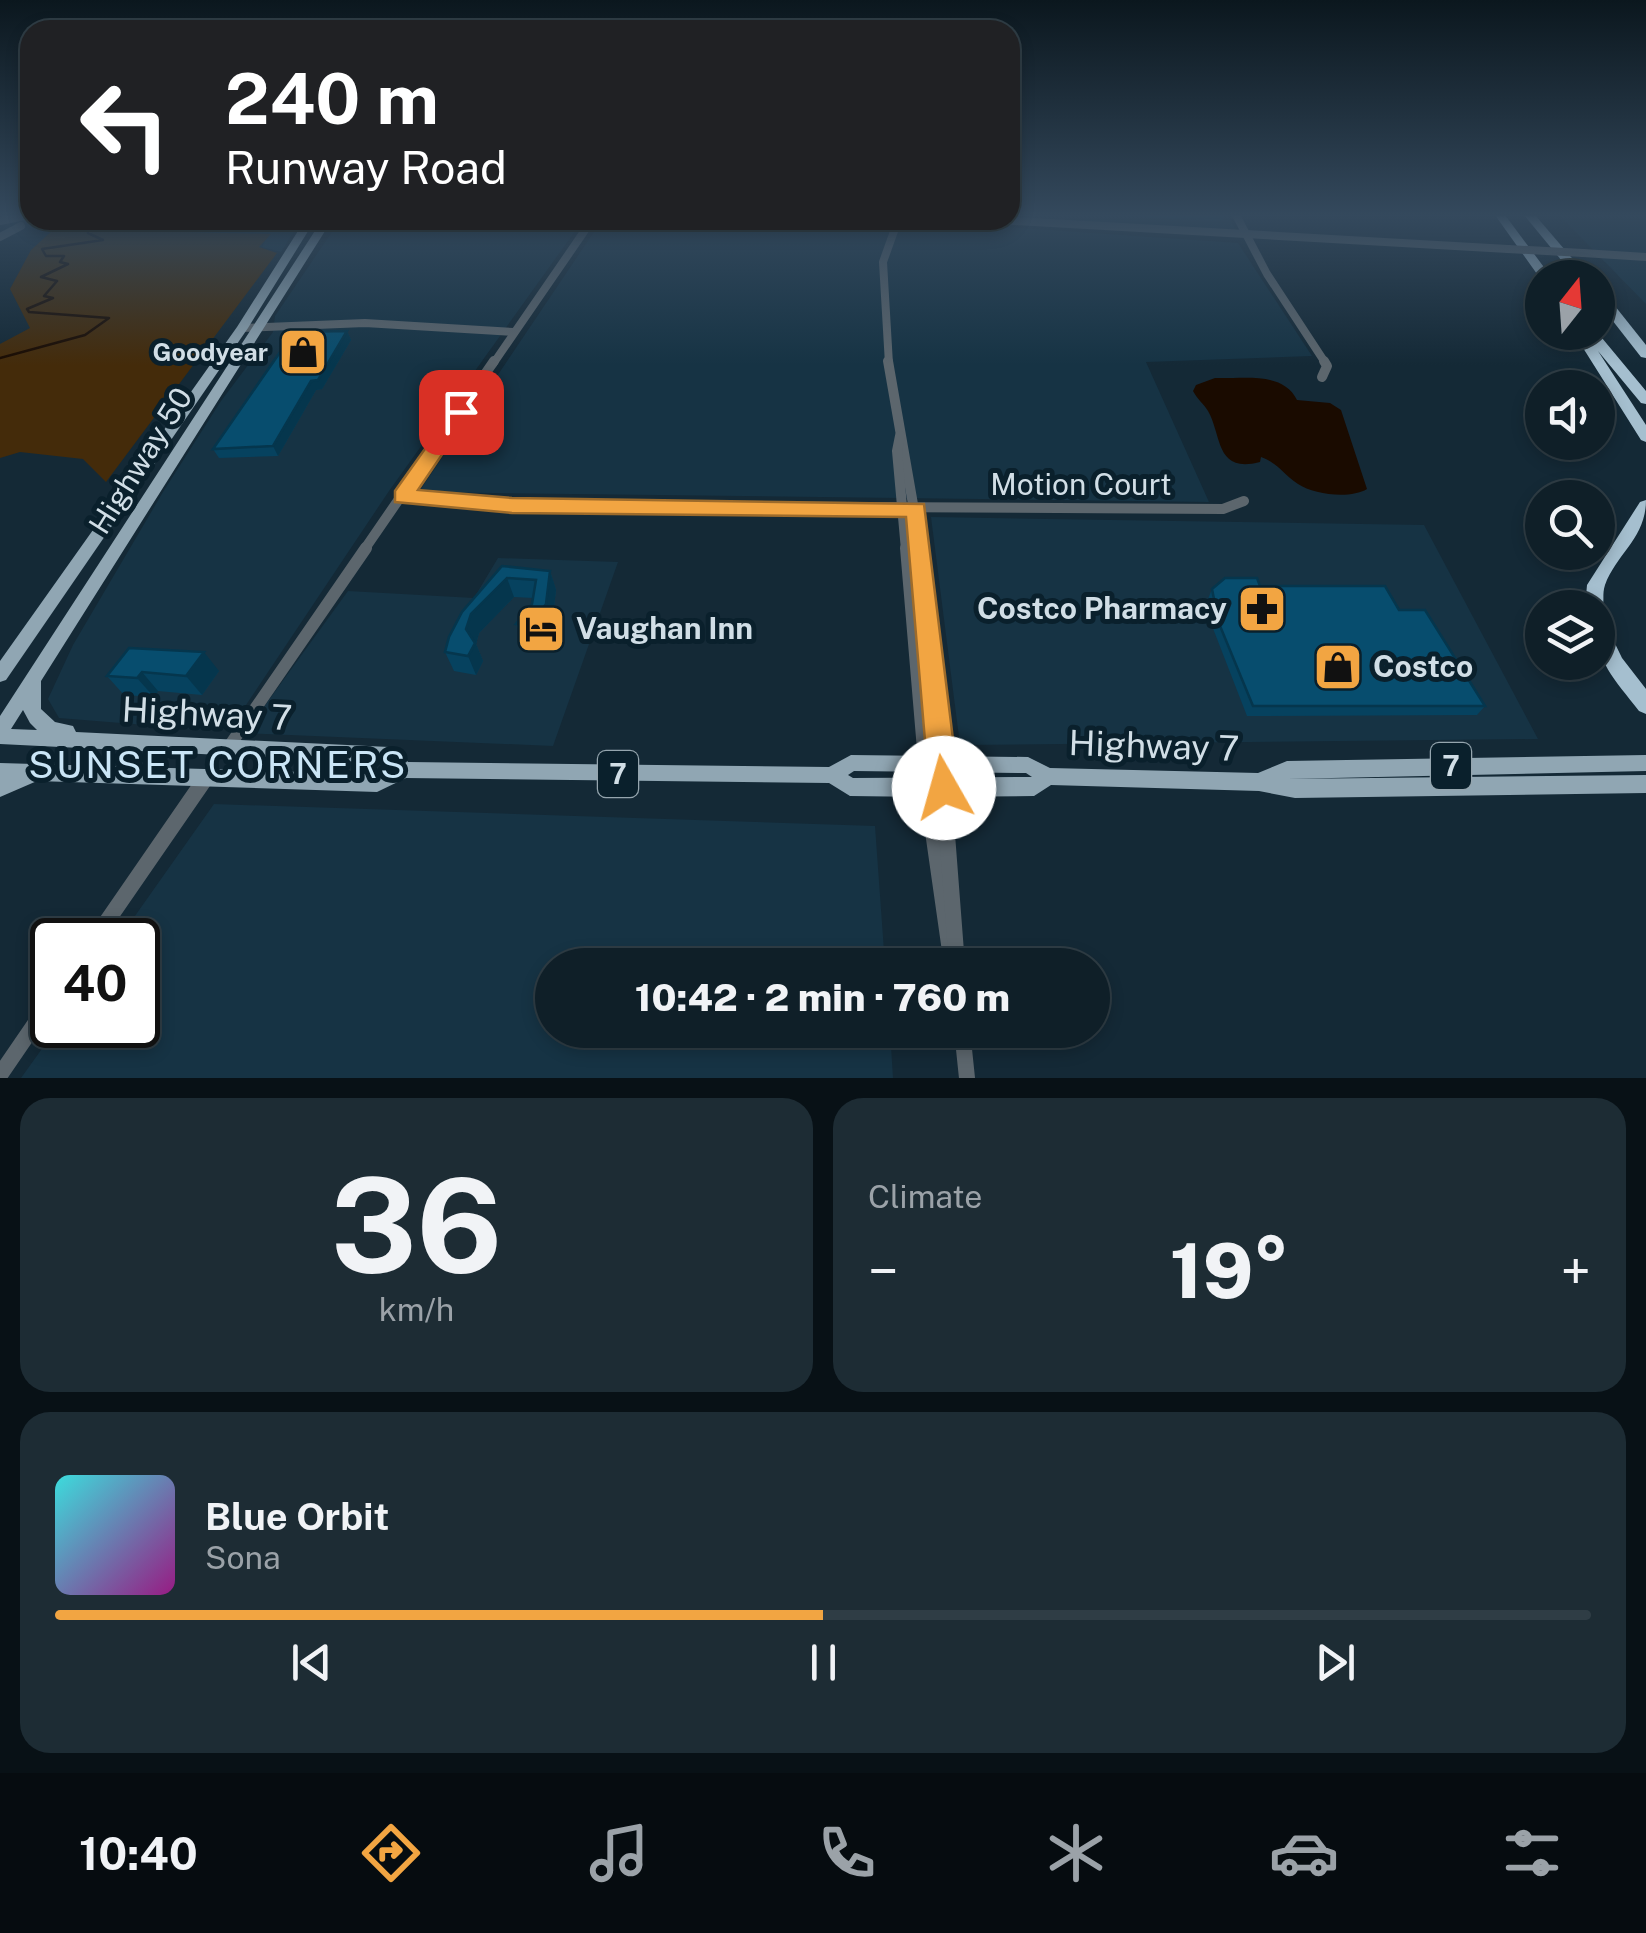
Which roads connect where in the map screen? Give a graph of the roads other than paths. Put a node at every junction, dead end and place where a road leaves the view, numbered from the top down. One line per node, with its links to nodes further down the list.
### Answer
1 (285, 265): 8 (main road, Highway 50)
2 (295, 265): 8 (main road, Highway 50)
3 (560, 265): 9 (street)
4 (884, 265): 20 (street)
5 (1265, 265): 14 (street)
6 (1615, 311): 10 (highway)
7 (1615, 315): 13 (highway)
8 (250, 328): 9 (street); 22 (main road, Highway 50); 23 (main road, Highway 50)
9 (514, 332): 17 (street)
10 (1646, 341)
11 (1591, 350): 16 (highway)
12 (1605, 350): 15 (highway)
13 (1646, 354)
14 (1322, 378)
15 (1646, 400)
16 (1646, 436)
17 (403, 496): 20 (street, Motion Court); 30 (street)
18 (1244, 501): 20 (street, Motion Court)
19 (1646, 506): 21 (highway)
20 (910, 509): 32 (street)
21 (1596, 590)
22 (35, 622): 24 (main road); 26 (main road, Highway 50)
23 (66, 629): 28 (main road, Highway 50); 29 (main road)
24 (0, 662)
25 (1615, 665): 27 (highway)
26 (0, 674)
27 (1646, 705)
28 (0, 733): 29 (main road, Highway 7 / 7)
29 (145, 744): 30 (main road, Highway 7 / 7)
30 (228, 748): 33 (main road, Highway 7 / 7)
31 (1646, 763): 39 (main road, Highway 7 / 7)
32 (933, 764): 35 (main road, Highway 7 / 7); 37 (main road, Highway 7 / 7); 42 (street)
33 (404, 770): 35 (main road, Highway 7 / 7); 38 (main road, Highway 7 / 7)
34 (0, 771): 36 (main road, Highway 7 / 7)
35 (832, 775): 42 (main road, Highway 7 / 7)
36 (103, 776): 38 (main road, Highway 7 / 7); 41 (main road)
37 (1048, 776): 39 (main road, Highway 7 / 7); 42 (main road, Highway 7 / 7)
38 (206, 778): 43 (street)
39 (1259, 782): 40 (main road, Highway 7 / 7)
40 (1646, 784)
41 (0, 788)
42 (936, 788): 44 (street)
43 (109, 918)
44 (952, 948)
45 (30, 1031): 47 (street)
46 (964, 1048): 48 (street)
47 (0, 1075)
48 (967, 1078)

